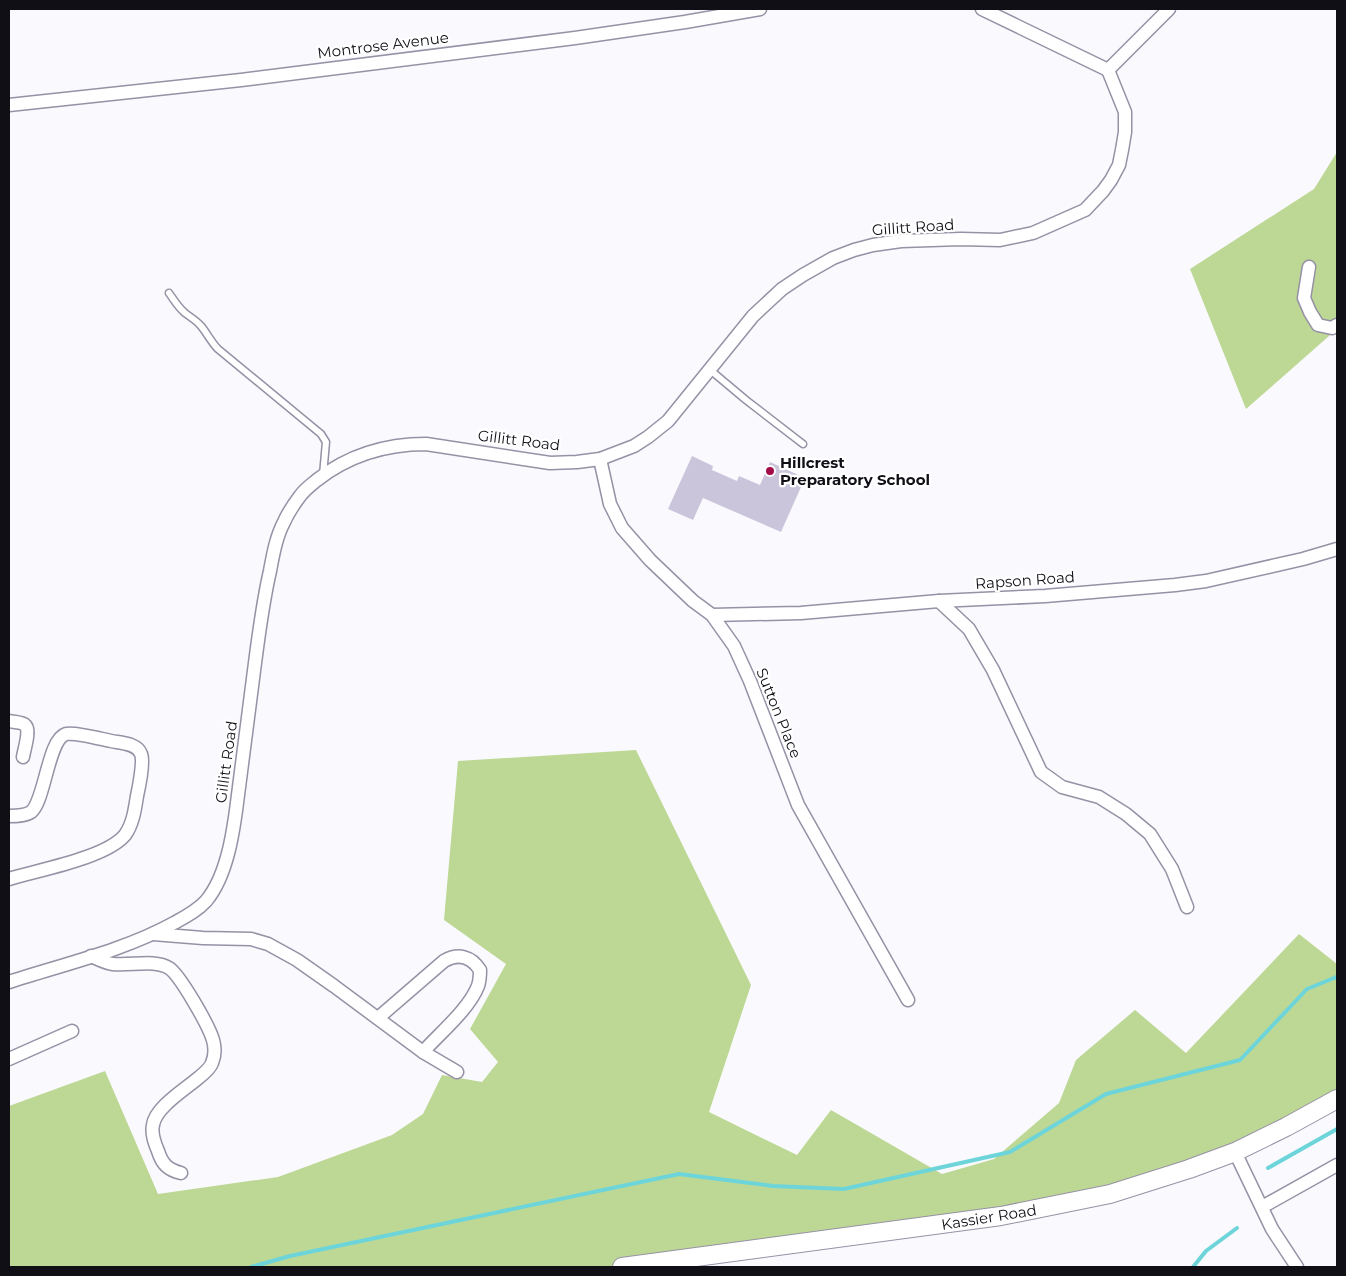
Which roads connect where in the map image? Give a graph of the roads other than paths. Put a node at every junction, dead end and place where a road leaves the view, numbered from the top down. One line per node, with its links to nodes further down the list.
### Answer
1 (760, 9): 5 (street, Montrose Avenue)
2 (982, 9): 4 (street)
3 (1169, 9): 4 (street)
4 (1108, 70): 9 (street, Gillitt Road)
5 (9, 105)
6 (1309, 267): 8 (street)
7 (169, 293): 12 (lane)
8 (1337, 326)
9 (709, 369): 10 (lane); 11 (street, Gillitt Road)
10 (803, 444)
11 (600, 459): 12 (street, Gillitt Road); 15 (street, Sutton Place)
12 (323, 476): 21 (street, Gillitt Road)
13 (1337, 550): 14 (street, Rapson Road)
14 (939, 601): 15 (street, Rapson Road); 20 (street)
15 (712, 615): 24 (street, Sutton Place)
16 (9, 721): 17 (street)
17 (23, 757)
18 (9, 816): 19 (street)
19 (9, 880)
20 (1187, 907)
21 (153, 934): 22 (street, Gillitt Road); 25 (street)
22 (91, 956): 23 (street, Gillitt Road); 33 (street)
23 (9, 982)
24 (908, 1000)
25 (378, 1018): 27 (street); 27 (street)
26 (72, 1031): 28 (street)
27 (423, 1052): 29 (street)
28 (9, 1059)
29 (457, 1072)
30 (1337, 1099): 31 (main road, Kassier Road)
31 (1235, 1152): 34 (street); 35 (main road, Kassier Road)
32 (1337, 1165): 34 (street)
33 (181, 1173)
34 (1262, 1207): 36 (street)
35 (622, 1267)
36 (1297, 1267)

